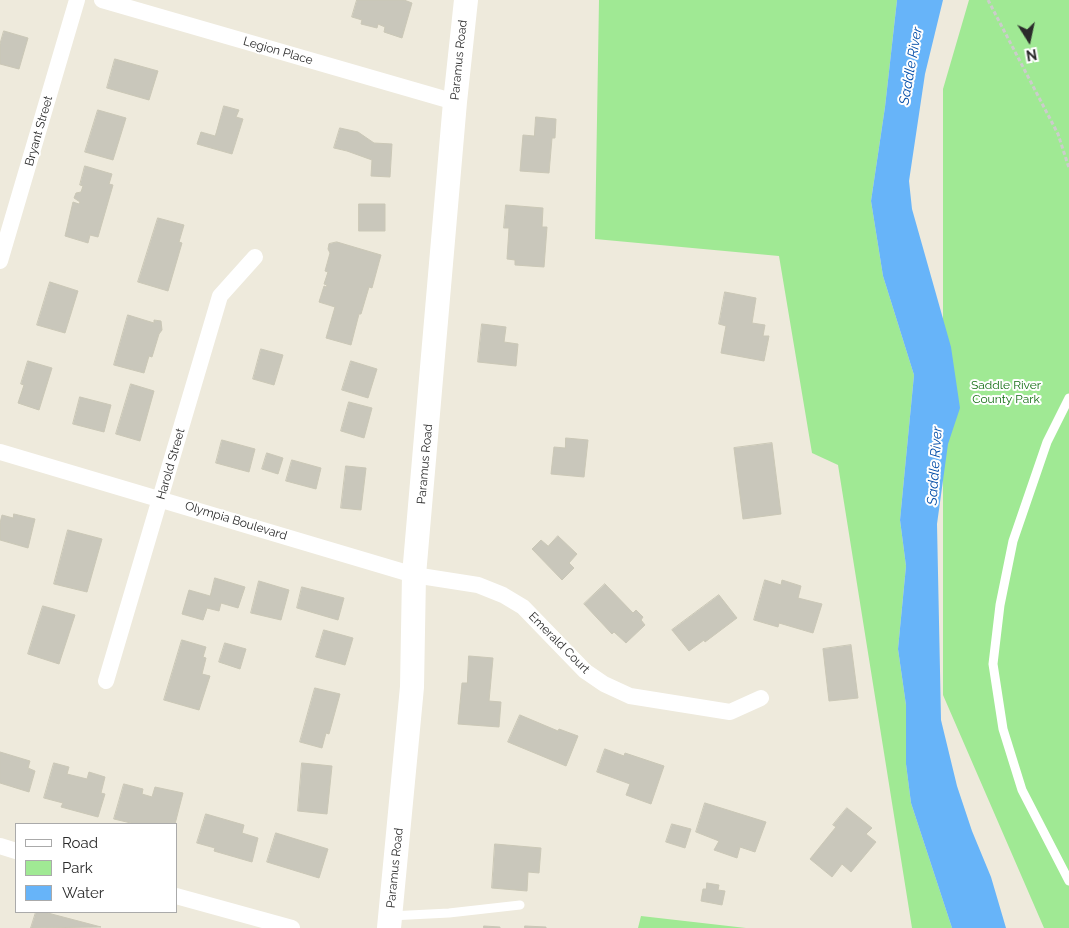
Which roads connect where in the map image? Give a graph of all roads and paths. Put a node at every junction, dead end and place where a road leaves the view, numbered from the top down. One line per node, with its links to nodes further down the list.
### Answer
1 (77, 0): 8 (street, Bryant Street)
2 (102, 0): 5 (street, Legion Place)
3 (466, 0): 5 (main road, Paramus Road)
4 (988, 0): 6 (path)
5 (455, 102): 12 (main road, Paramus Road)
6 (1069, 168)
7 (255, 257): 11 (street, Harold Street)
8 (0, 261)
9 (1069, 398): 17 (lane)
10 (0, 452): 11 (street, Olympia Boulevard)
11 (160, 499): 12 (street, Olympia Boulevard); 13 (street, Harold Street)
12 (414, 575): 14 (street, Emerald Court); 20 (main road, Paramus Road)
13 (106, 682)
14 (761, 698)
15 (0, 846): 16 (street)
16 (15, 851)
17 (1069, 881)
18 (178, 897): 21 (street)
19 (520, 905): 20 (lane)
20 (389, 922)
21 (292, 928)

